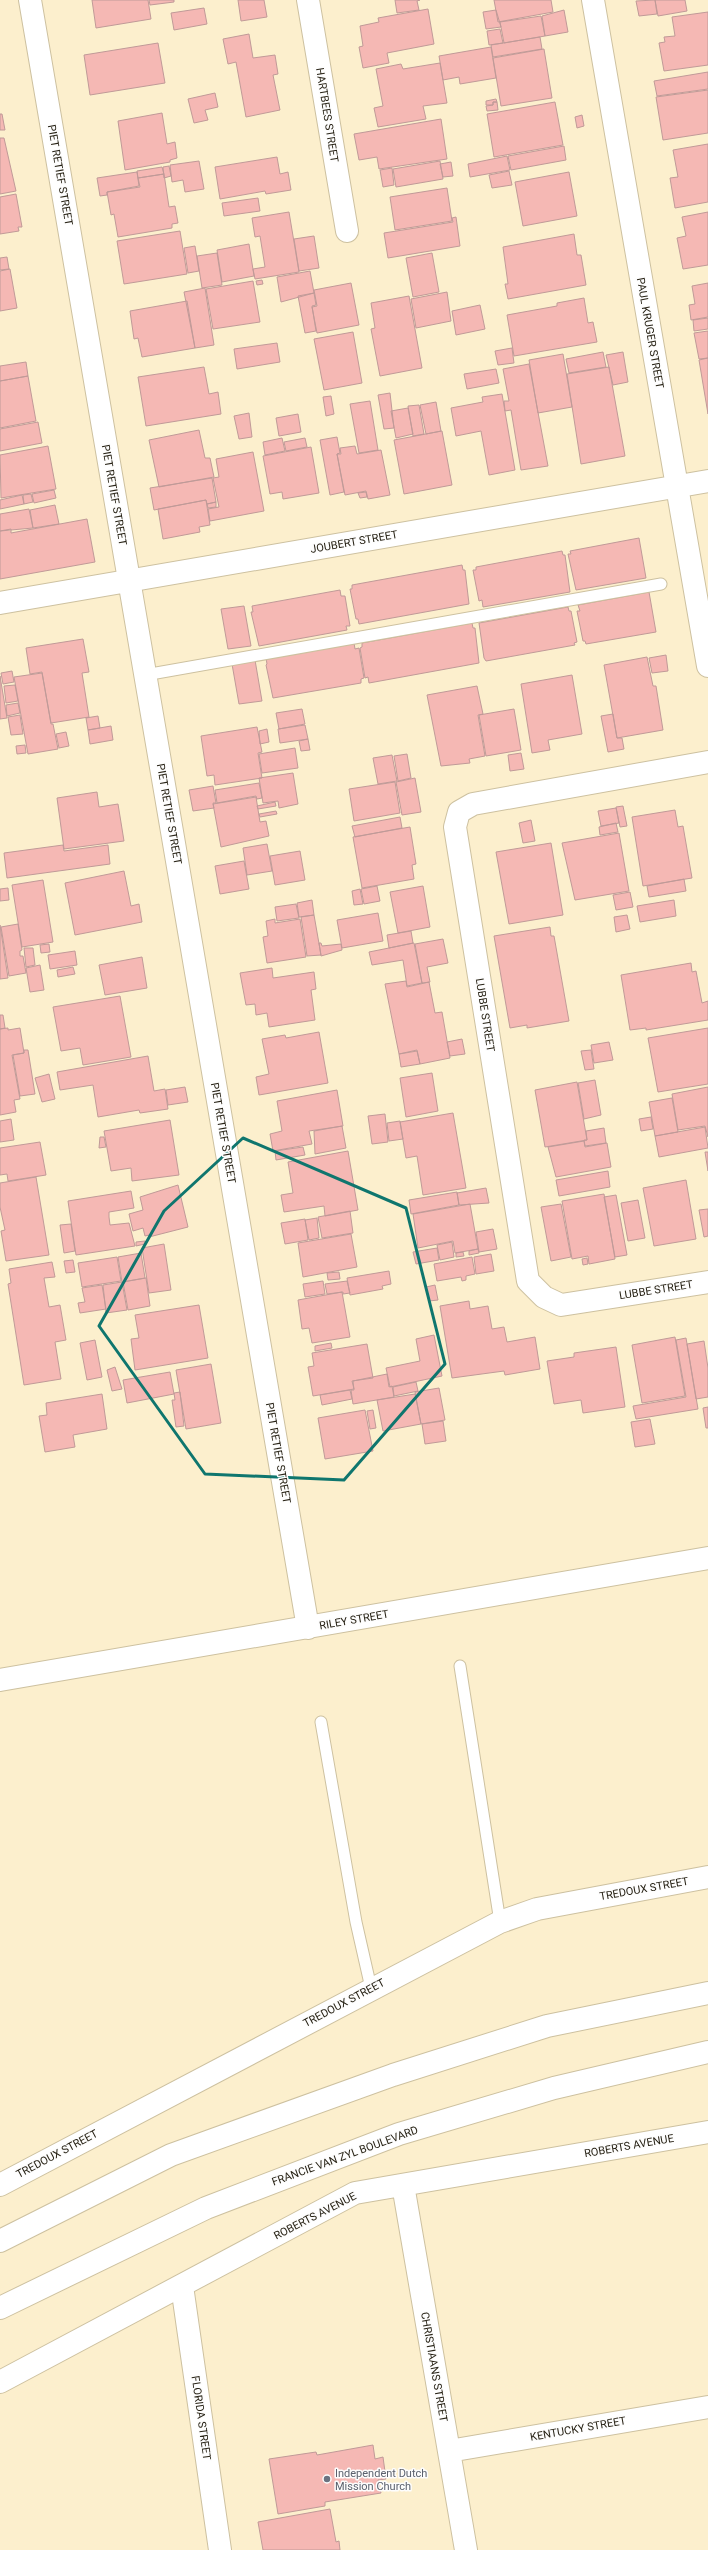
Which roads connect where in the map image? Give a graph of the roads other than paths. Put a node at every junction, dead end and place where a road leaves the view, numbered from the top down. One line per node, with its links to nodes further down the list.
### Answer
1 (30, 0): 7 (street, PIET RETIEF STREET)
2 (308, 0): 4 (street, HARTBEES STREET)
3 (593, 0): 6 (street, PAUL KRUGER STREET)
4 (346, 231)
5 (708, 481): 6 (street, JOUBERT STREET)
6 (676, 486): 7 (street, JOUBERT STREET); 10 (street, PAUL KRUGER STREET)
7 (129, 581): 9 (street, JOUBERT STREET); 11 (street, PIET RETIEF STREET)
8 (661, 584): 11 (lane)
9 (0, 603)
10 (708, 666)
11 (145, 675): 15 (street, PIET RETIEF STREET)
12 (708, 762): 13 (street, LUBBE STREET)
13 (708, 1282)
14 (708, 1558): 15 (street, RILEY STREET)
15 (308, 1628): 17 (street, RILEY STREET)
16 (460, 1666): 20 (lane)
17 (0, 1680)
18 (321, 1722): 21 (lane)
19 (708, 1878): 20 (street, TREDOUX STREET)
20 (500, 1922): 21 (street, TREDOUX STREET)
21 (371, 1988): 25 (street, TREDOUX STREET)
22 (708, 1992): 27 (street)
23 (708, 2052): 29 (street, FRANCIE VAN ZYL BOULEVARD)
24 (708, 2132): 26 (street, ROBERTS AVENUE)
25 (0, 2185)
26 (403, 2185): 28 (street, ROBERTS AVENUE); 32 (street, CHRISTIAANS STREET)
27 (0, 2241)
28 (182, 2286): 30 (street, ROBERTS AVENUE); 33 (street, FLORIDA STREET)
29 (0, 2308)
30 (0, 2382)
31 (708, 2407): 32 (street, KENTUCKY STREET)
32 (449, 2451): 34 (street, CHRISTIAANS STREET)
33 (220, 2550)
34 (466, 2550)

